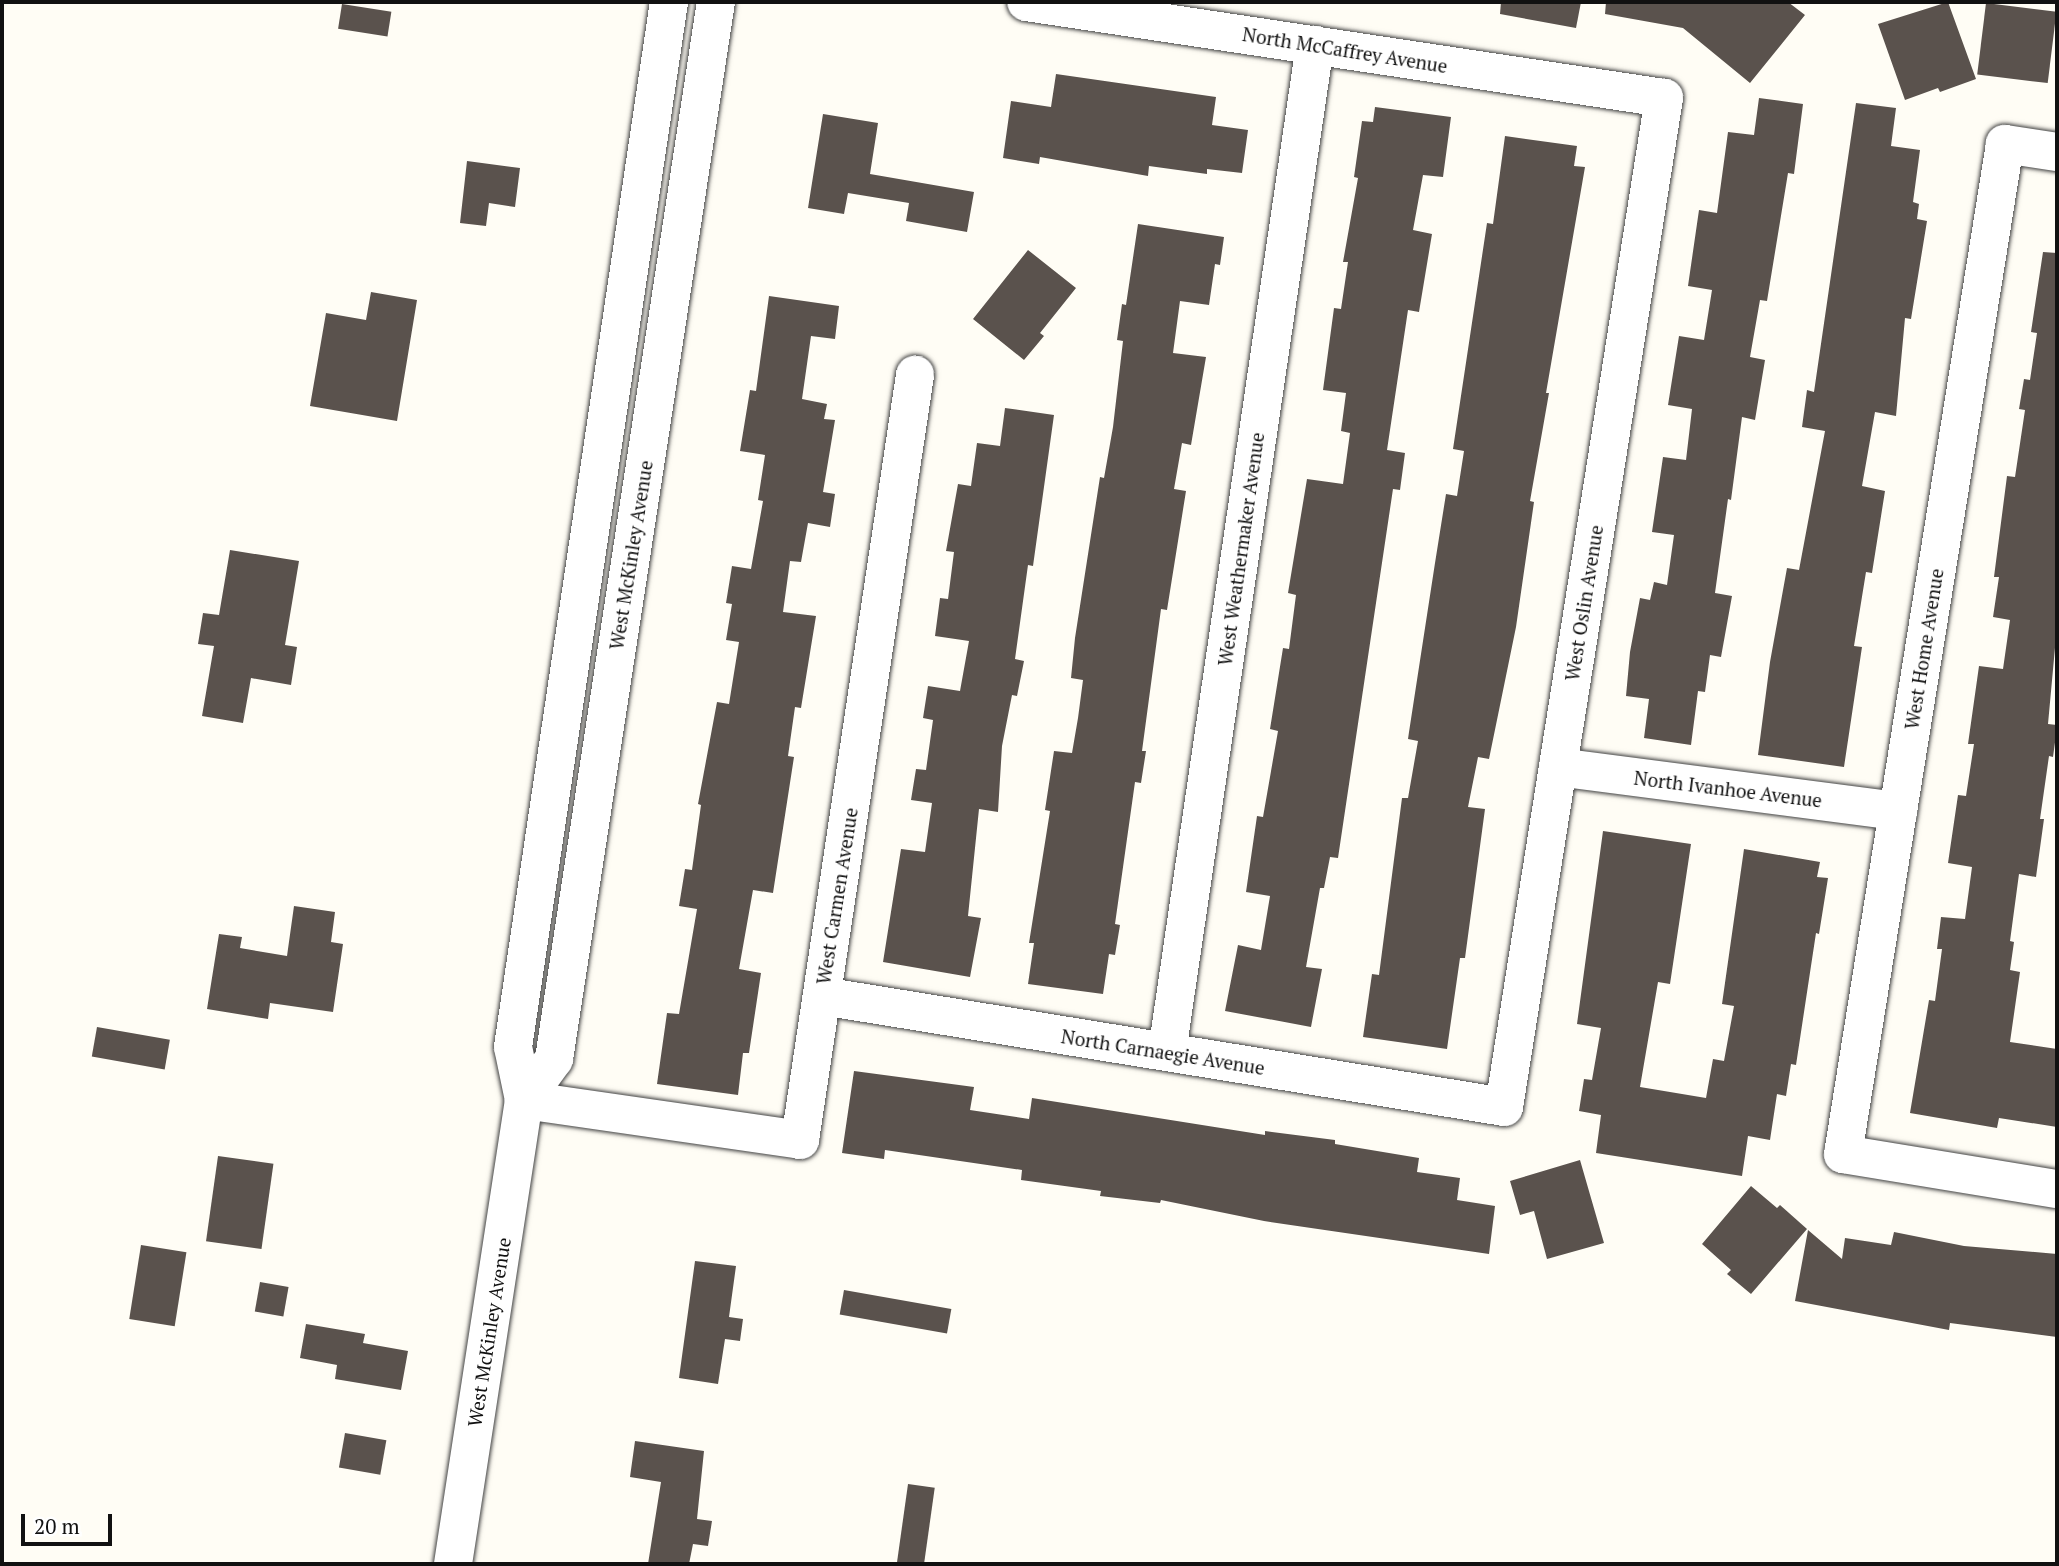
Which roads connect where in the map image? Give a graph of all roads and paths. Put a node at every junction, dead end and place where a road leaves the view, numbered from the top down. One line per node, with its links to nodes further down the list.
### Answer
1 (669, 2): 12 (street, West McKinley Avenue)
2 (716, 2): 12 (street, West McKinley Avenue)
3 (1026, 2): 4 (street, North McCaffrey Avenue)
4 (1315, 46): 5 (street, North McCaffrey Avenue); 11 (street, West Weathermaker Avenue)
5 (1664, 98): 8 (street, West Oslin Avenue)
6 (2057, 152): 9 (street, West Home Avenue)
7 (915, 375): 10 (street, West Carmen Avenue)
8 (1558, 767): 9 (street, North Ivanhoe Avenue); 13 (street, West Oslin Avenue)
9 (1898, 811): 14 (street, West Home Avenue)
10 (822, 996): 11 (street, North Carnaegie Avenue); 12 (street, West Carmen Avenue)
11 (1167, 1052): 13 (street, North Carnaegie Avenue)
12 (524, 1100): 15 (street, West McKinley Avenue)
13 (1504, 1107)
14 (2057, 1189)
15 (453, 1564)

